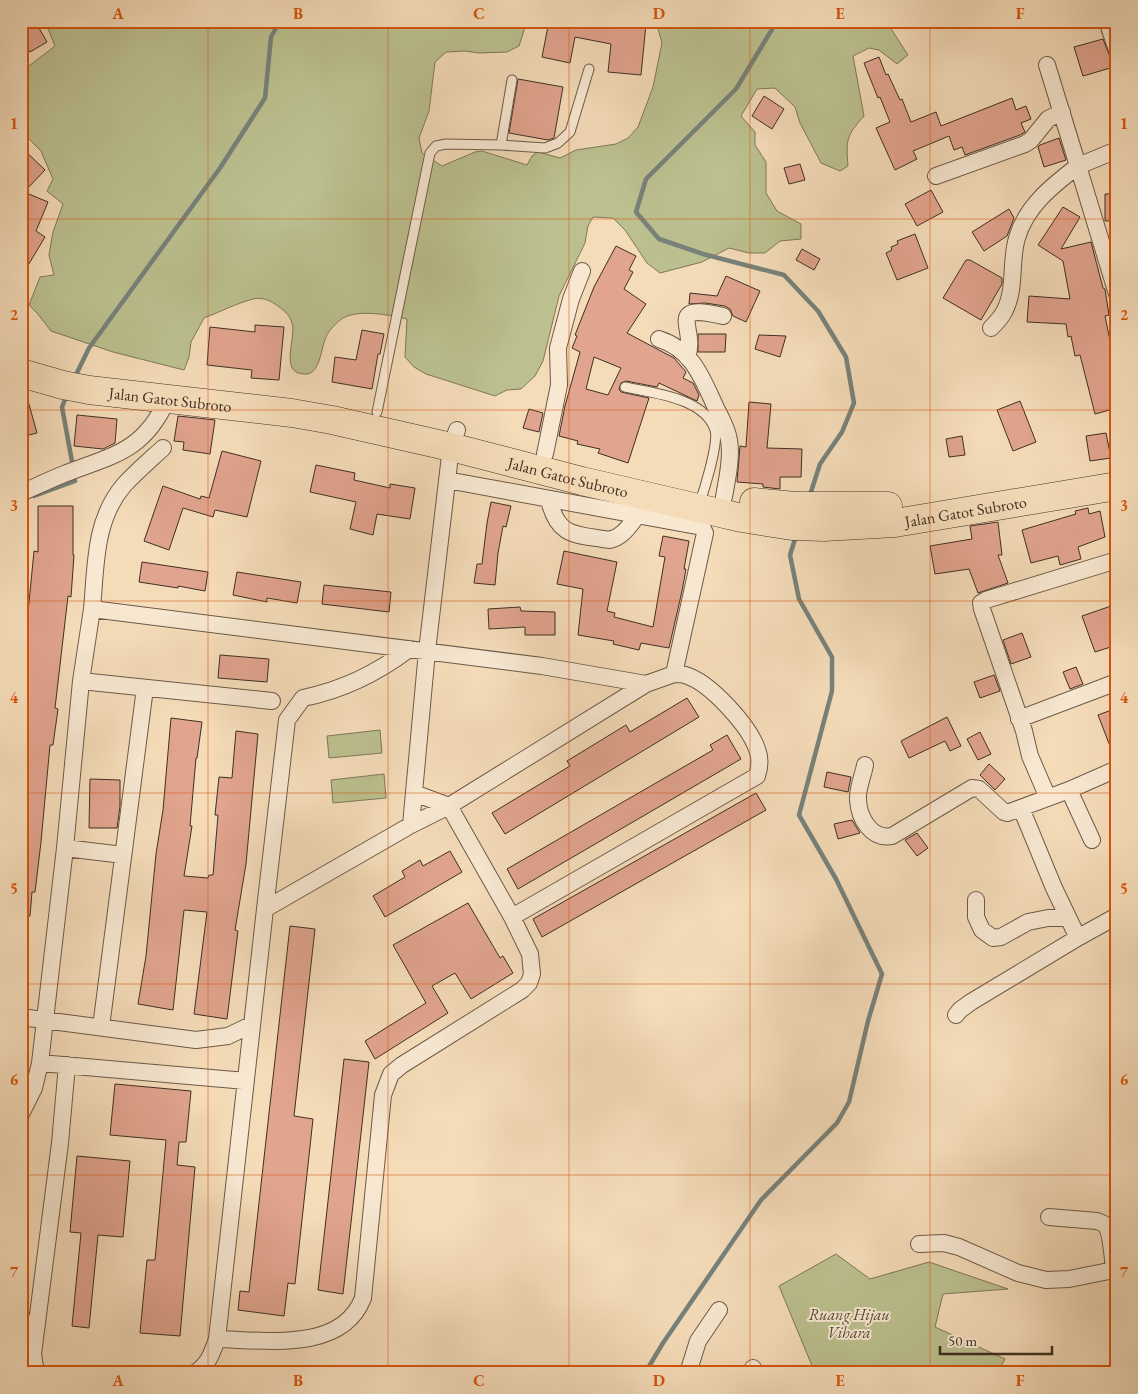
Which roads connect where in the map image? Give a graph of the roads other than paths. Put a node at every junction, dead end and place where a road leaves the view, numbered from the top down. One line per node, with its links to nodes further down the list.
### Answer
1 (1107, 21): 2 (street)
2 (1117, 50)
3 (1047, 65): 6 (street)
4 (589, 69): 7 (lane)
5 (512, 80): 7 (lane)
6 (1062, 112): 9 (street); 10 (street)
7 (501, 145): 22 (lane)
8 (1117, 150): 9 (street)
9 (1078, 166): 12 (street); 14 (street)
10 (936, 176)
11 (582, 271): 25 (street)
12 (1117, 294)
13 (723, 316): 17 (street)
14 (991, 328)
15 (659, 339): 17 (street)
16 (21, 356): 19 (highway, Jalan Gatot Subroto)
17 (687, 357): 30 (street)
18 (21, 373): 19 (highway, Jalan Gatot Subroto)
19 (78, 379): 21 (highway, Jalan Gatot Subroto); 22 (highway, Jalan Gatot Subroto)
20 (625, 387): 30 (lane)
21 (167, 400): 23 (highway, Jalan Gatot Subroto); 28 (street)
22 (376, 412): 23 (highway, Jalan Gatot Subroto)
23 (454, 438): 25 (highway, Jalan Gatot Subroto); 27 (street); 30 (highway, Jalan Gatot Subroto)
24 (163, 448): 33 (street)
25 (545, 454): 30 (highway, Jalan Gatot Subroto)
26 (1115, 478): 30 (highway, Jalan Gatot Subroto)
27 (447, 480): 29 (street); 35 (street)
28 (21, 493)
29 (549, 500): 31 (street); 31 (street)
30 (708, 500)
31 (637, 516): 36 (street)
32 (1117, 560): 43 (street)
33 (92, 609): 34 (street); 37 (street)
34 (409, 649): 35 (street); 41 (street)
35 (427, 651): 39 (street); 48 (street)
36 (674, 674): 39 (street); 59 (street)
37 (81, 681): 40 (street); 54 (street)
38 (1117, 682): 43 (street)
39 (646, 684): 50 (street)
40 (145, 688): 42 (street); 55 (street)
41 (303, 698): 42 (street); 44 (street)
42 (272, 701): 44 (street)
43 (1020, 719): 49 (street)
44 (287, 720): 57 (street)
45 (865, 765): 51 (street)
46 (1116, 772): 47 (street)
47 (1069, 790): 49 (street); 53 (street)
48 (414, 793): 50 (street); 52 (street)
49 (1048, 798): 51 (street)
50 (449, 806): 52 (street); 59 (street)
51 (1021, 808): 60 (street)
52 (411, 825): 57 (street)
53 (1092, 840)
54 (65, 848): 55 (street); 64 (street)
55 (123, 855): 66 (street)
56 (976, 900): 60 (street)
57 (265, 909): 65 (street)
58 (1117, 916): 61 (street)
59 (512, 917): 76 (street)
60 (1068, 918): 61 (street)
61 (1078, 937): 62 (street)
62 (956, 1015)
63 (21, 1017): 64 (street)
64 (44, 1020): 66 (street); 67 (street)
65 (251, 1025): 66 (street); 69 (street)
66 (101, 1027)
67 (40, 1063): 68 (street); 70 (street)
68 (67, 1066): 69 (street); 77 (street)
69 (246, 1081): 76 (street)
70 (21, 1114)
71 (1049, 1217): 73 (street)
72 (919, 1244): 73 (street)
73 (1115, 1270)
74 (719, 1310): 80 (street)
75 (21, 1315): 77 (street)
76 (217, 1338): 79 (street)
77 (34, 1354): 78 (street)
78 (36, 1373)
79 (195, 1373)
80 (688, 1373)

